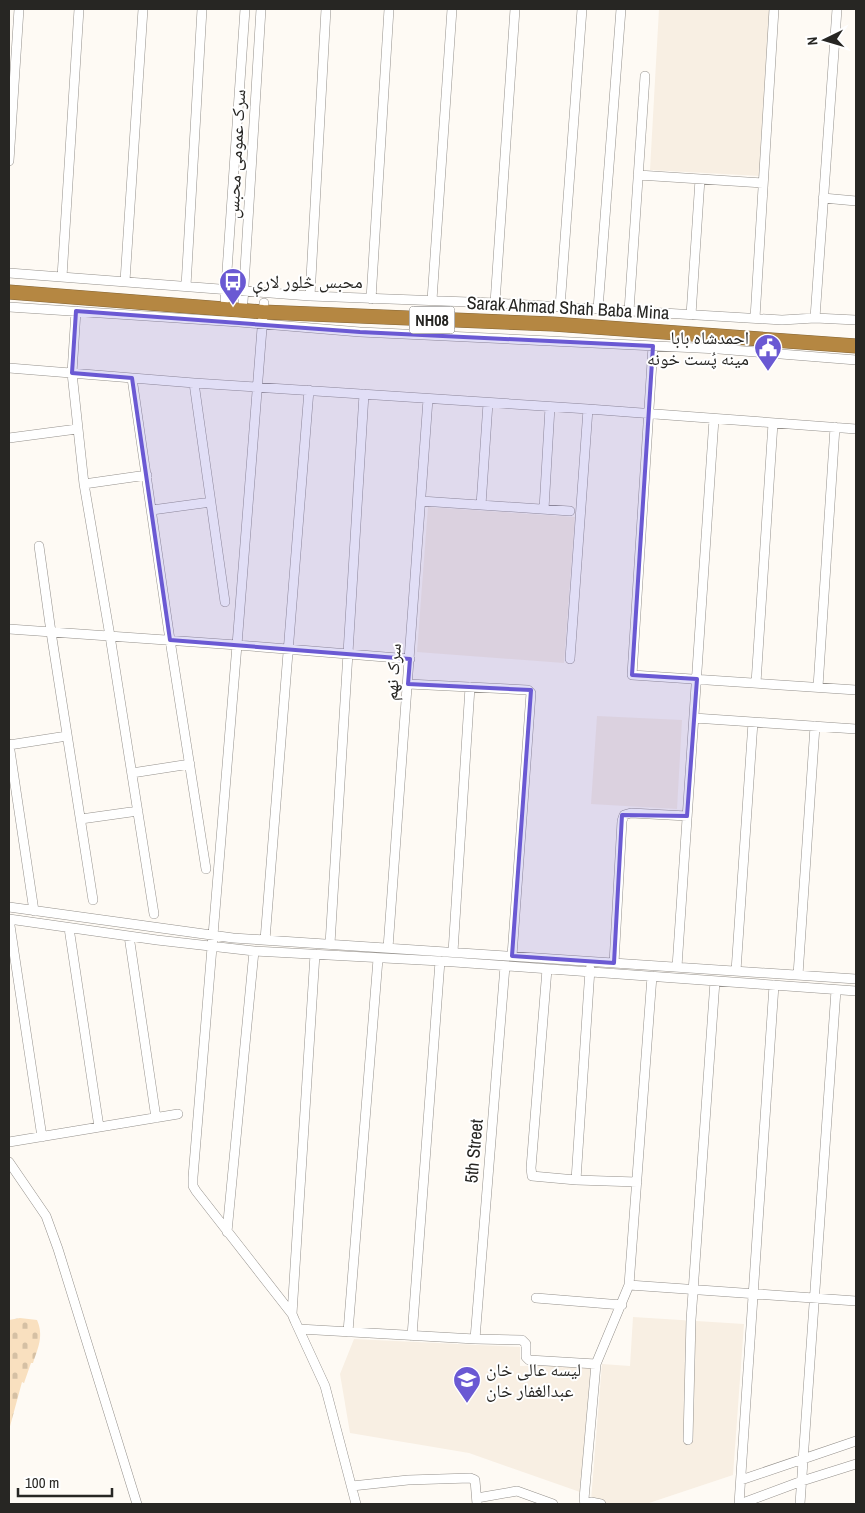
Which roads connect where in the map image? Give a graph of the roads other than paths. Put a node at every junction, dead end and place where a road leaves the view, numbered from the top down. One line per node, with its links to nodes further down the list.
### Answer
1 (19, 9): 16 (street)
2 (79, 9): 23 (street)
3 (143, 9): 24 (street)
4 (202, 9): 26 (street)
5 (245, 9): 28 (street, سرک عمومی محبس)
6 (261, 9): 29 (street, سرک عمومی محبس)
7 (326, 9): 30 (street)
8 (389, 9): 31 (street)
9 (452, 9): 32 (street)
10 (514, 9): 33 (street)
11 (582, 9): 35 (street)
12 (621, 9): 36 (street)
13 (774, 9): 19 (street)
14 (837, 9): 20 (street)
15 (645, 76): 17 (street)
16 (9, 161)
17 (638, 175): 18 (street); 38 (street)
18 (700, 179): 19 (street); 40 (street)
19 (763, 183): 41 (street)
20 (823, 198): 21 (street); 42 (street)
21 (856, 200)
22 (9, 273): 23 (street)
23 (62, 277): 24 (street)
24 (125, 282): 26 (street)
25 (9, 283): 28 (highway, NH08)
26 (186, 286): 28 (street)
27 (9, 292): 39 (highway, Sarak Ahmad Shah Baba Mina / NH08)
28 (226, 295): 29 (highway, NH08)
29 (244, 296): 30 (street); 39 (highway, NH08)
30 (310, 296): 31 (street)
31 (371, 299): 32 (street)
32 (432, 300): 33 (street)
33 (495, 303): 35 (street)
34 (9, 307): 37 (street)
35 (560, 307): 36 (street)
36 (598, 309): 38 (street)
37 (76, 311): 39 (street); 49 (street)
38 (628, 311): 40 (street)
39 (263, 313): 44 (highway, NH08); 45 (street); 46 (highway, Sarak Ahmad Shah Baba Mina / NH08); 52 (street)
40 (691, 315): 41 (street)
41 (755, 318): 42 (street)
42 (814, 318): 43 (street)
43 (856, 320)
44 (856, 337)
45 (653, 346): 47 (street); 59 (street)
46 (856, 346)
47 (856, 360)
48 (9, 368): 49 (street)
49 (72, 373): 50 (street); 63 (street)
50 (132, 378): 51 (street); 66 (street)
51 (194, 383): 52 (street); 69 (street)
52 (257, 387): 53 (street); 80 (street)
53 (309, 390): 54 (street); 81 (street)
54 (364, 394): 55 (street); 82 (street)
55 (428, 399): 56 (street); 68 (street, سرک نهم)
56 (488, 403): 57 (street); 70 (street)
57 (550, 407): 58 (street); 71 (street)
58 (588, 409): 59 (street); 84 (street)
59 (649, 414): 60 (street); 85 (street)
60 (714, 419): 61 (street); 85 (street)
61 (773, 423): 62 (street); 86 (street)
62 (835, 427): 64 (street); 89 (street)
63 (77, 429): 65 (street); 67 (street)
64 (856, 429)
65 (9, 438)
66 (147, 475): 67 (street); 72 (street)
67 (84, 484): 78 (street)
68 (421, 501): 70 (street); 83 (street, سرک نهم)
69 (211, 502): 72 (street); 75 (street)
70 (481, 505): 71 (street)
71 (544, 509): 73 (street)
72 (152, 510): 79 (street)
73 (570, 511)
74 (39, 546): 77 (street)
75 (225, 602)
76 (9, 629): 77 (street)
77 (51, 632): 78 (street); 95 (street)
78 (110, 636): 79 (street); 98 (street)
79 (170, 640): 80 (street); 97 (street)
80 (237, 645): 81 (street); 110 (street)
81 (288, 648): 82 (street); 112 (street)
82 (349, 654): 83 (street); 113 (street)
83 (410, 659): 87 (street, سرک نهم)
84 (570, 659)
85 (697, 679): 86 (street); 91 (street)
86 (756, 683): 89 (street)
87 (408, 684): 88 (street); 115 (street, سرک نهم)
88 (470, 687): 117 (street); 119 (street)
89 (818, 687): 90 (street)
90 (856, 690)
91 (694, 718): 92 (street); 101 (street)
92 (753, 722): 93 (street); 127 (street)
93 (815, 726): 94 (street); 129 (street)
94 (856, 729)
95 (67, 736): 96 (street); 102 (street)
96 (9, 744): 99 (street)
97 (190, 764): 98 (street); 103 (street)
98 (132, 773): 100 (street)
99 (12, 784): 106 (street)
100 (138, 810): 102 (street); 107 (street)
101 (687, 816): 123 (street); 125 (street)
102 (81, 819): 104 (street)
103 (206, 869)
104 (94, 900)
105 (9, 907): 106 (street)
106 (34, 911): 110 (street)
107 (154, 914)
108 (9, 919): 109 (street); 139 (street)
109 (69, 928): 111 (street); 138 (street)
110 (213, 935): 112 (street); 114 (street)
111 (129, 936): 114 (street); 137 (street)
112 (265, 940): 113 (street)
113 (330, 944): 115 (street)
114 (212, 946): 116 (street); 144 (street)
115 (388, 948): 117 (street)
116 (254, 951): 118 (street); 144 (street)
117 (453, 952): 119 (street)
118 (315, 954): 120 (street); 152 (street)
119 (512, 956): 122 (street)
120 (378, 959): 121 (street); 154 (street)
121 (440, 961): 124 (street); 155 (street)
122 (591, 962): 123 (street); 128 (street)
123 (614, 963): 125 (street)
124 (505, 966): 126 (street); 156 (street, 5th Street)
125 (677, 967): 127 (street)
126 (547, 969): 128 (street); 142 (street)
127 (736, 971): 129 (street)
128 (590, 972): 130 (street); 142 (street)
129 (798, 975): 131 (street)
130 (652, 976): 132 (street); 143 (street)
131 (856, 979)
132 (715, 981): 133 (street); 146 (street)
133 (774, 985): 134 (street); 147 (street)
134 (836, 990): 135 (street); 149 (street)
135 (856, 991)
136 (178, 1114): 137 (street)
137 (156, 1118): 138 (street)
138 (99, 1128): 139 (street)
139 (42, 1137): 140 (street)
140 (9, 1142)
141 (9, 1162): 166 (street)
142 (576, 1180): 143 (street)
143 (637, 1182): 145 (street)
144 (227, 1232): 152 (street)
145 (629, 1285): 146 (street); 151 (street)
146 (695, 1290): 147 (street); 158 (street)
147 (753, 1294): 149 (street); 162 (street)
148 (536, 1298): 151 (street)
149 (815, 1298): 150 (street); 160 (street)
150 (856, 1301)
151 (622, 1305): 157 (street)
152 (292, 1314): 153 (street)
153 (299, 1329): 154 (street); 164 (street)
154 (348, 1332): 155 (street)
155 (412, 1336): 156 (street)
156 (475, 1339): 157 (street)
157 (596, 1364): 169 (street)
158 (688, 1440)
159 (856, 1441): 160 (street)
160 (803, 1459): 162 (street); 163 (street)
161 (856, 1464): 163 (street)
162 (741, 1480): 171 (street)
163 (802, 1481): 171 (street); 172 (street)
164 (352, 1486): 165 (street); 167 (street)
165 (477, 1501): 168 (street)
166 (137, 1504)
167 (356, 1504)
168 (553, 1504)
169 (585, 1504): 170 (street)
170 (600, 1504)
171 (739, 1504)
172 (800, 1504)

